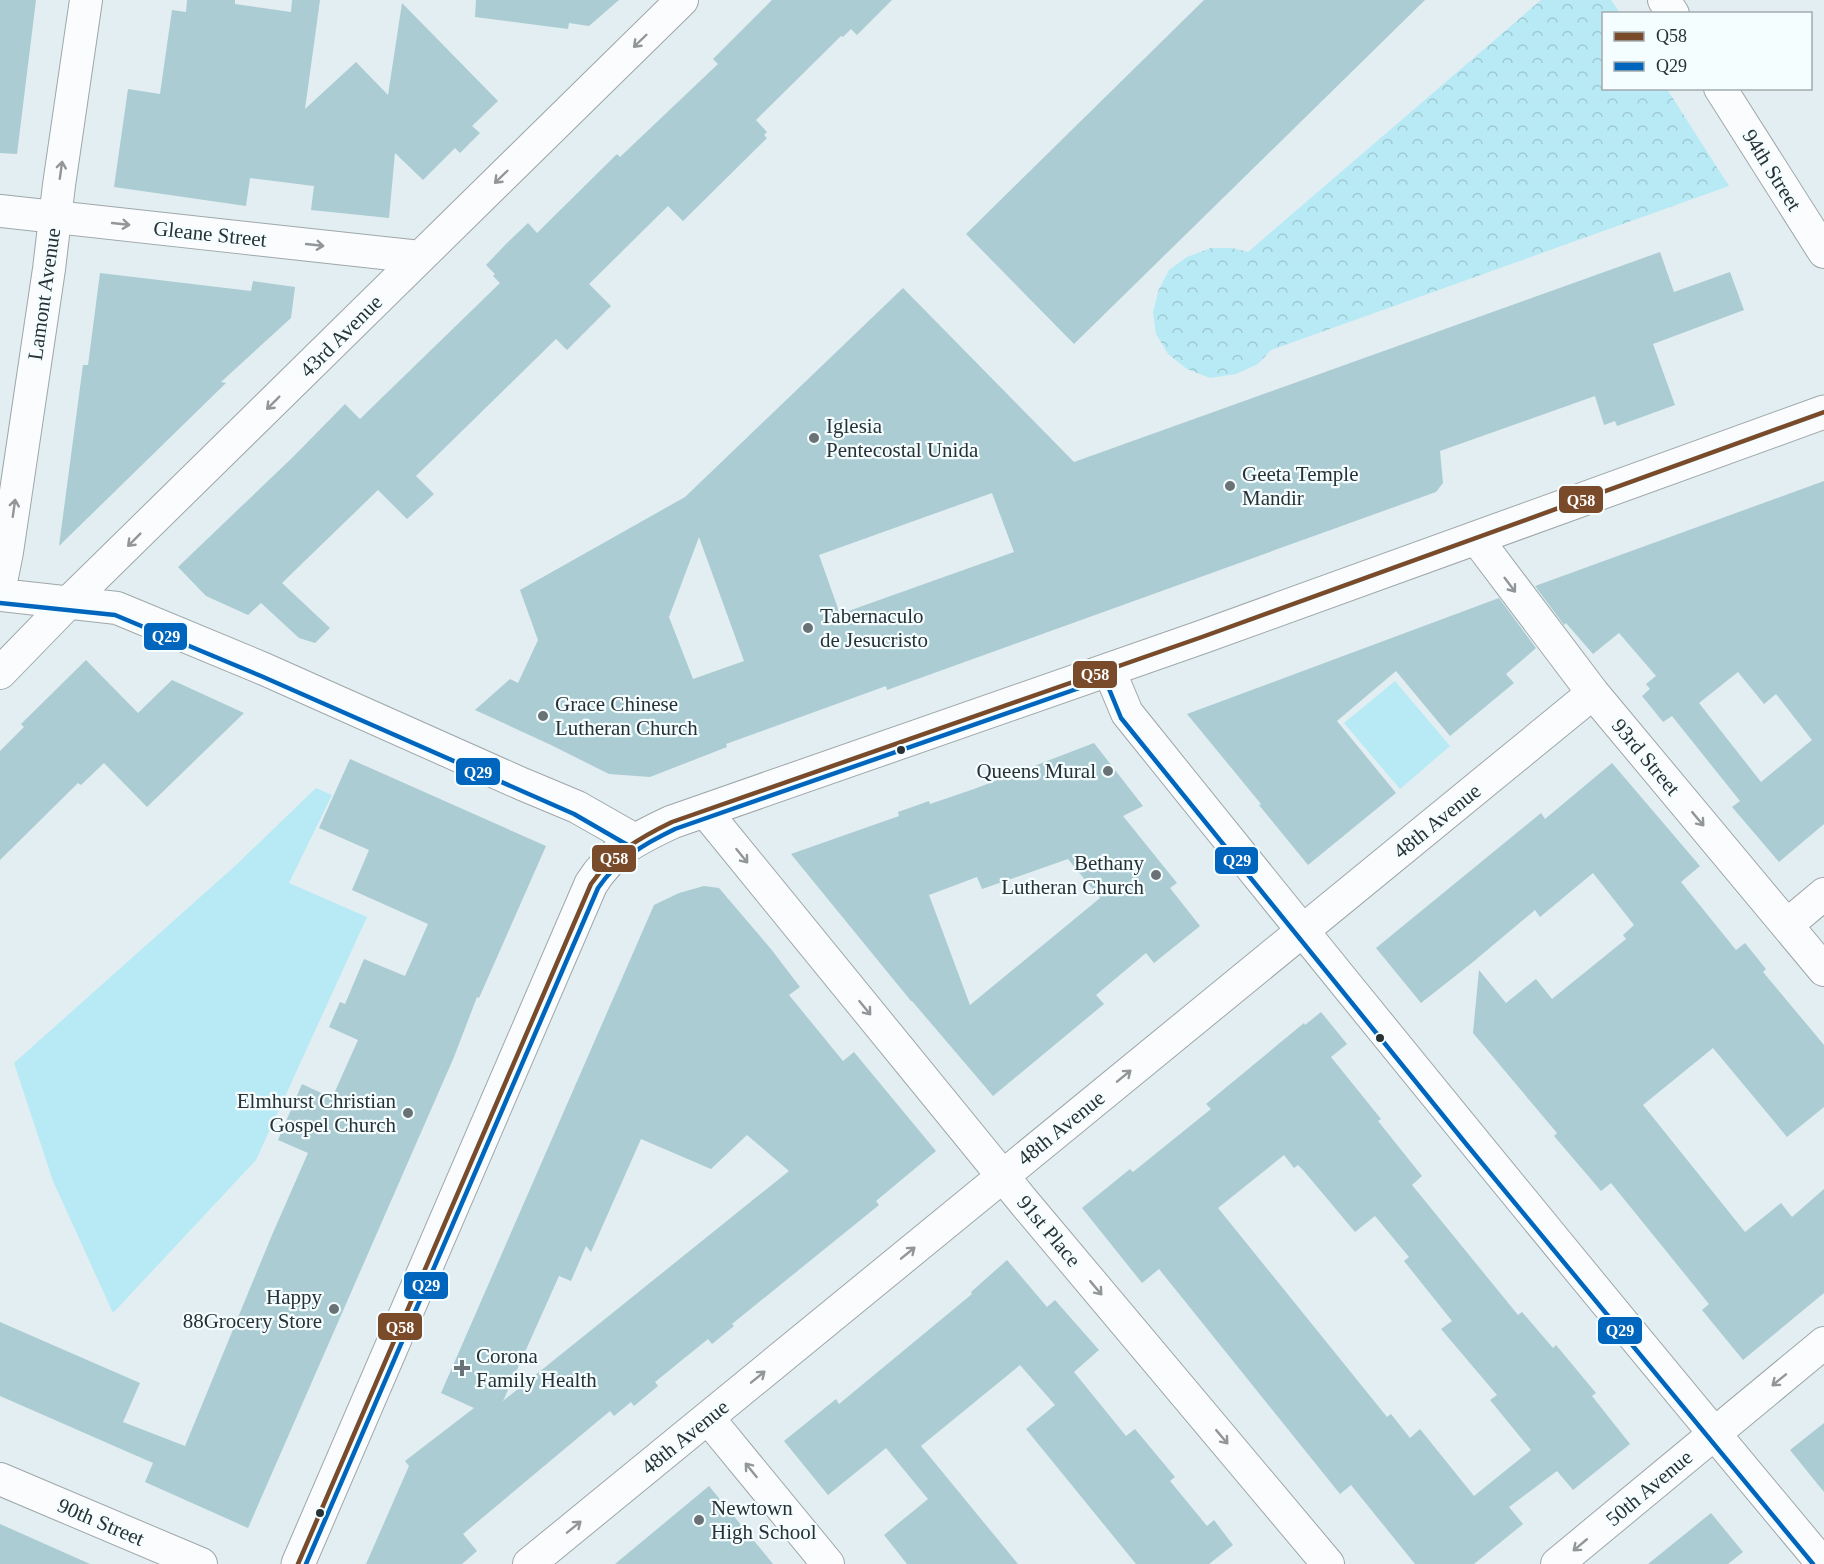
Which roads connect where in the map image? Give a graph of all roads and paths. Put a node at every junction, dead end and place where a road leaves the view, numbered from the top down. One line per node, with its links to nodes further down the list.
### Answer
1 (86, 0): 5 (street, Lamont Avenue, one-way to 1)
2 (682, 0): 7 (street, 43rd Avenue, one-way to 7)
3 (1721, 90): 6 (street, 94th Street)
4 (0, 211): 5 (street, Gleane Street)
5 (55, 217): 7 (street, Gleane Street, one-way to 7); 10 (street, Lamont Avenue, one-way to 5)
6 (1824, 252)
7 (420, 257): 12 (street, 43rd Avenue, one-way to 12)
8 (1824, 412): 9 (street)
9 (1476, 538): 13 (street); 15 (street, 93rd Street, one-way to 15)
10 (0, 587)
11 (0, 595): 12 (street)
12 (68, 603): 14 (street, 43rd Avenue); 17 (street)
13 (1109, 670): 16 (street); 20 (street)
14 (0, 673)
15 (1593, 693): 19 (street, 93rd Street, one-way to 19); 20 (street, 48th Avenue)
16 (705, 811): 17 (street); 22 (street, 91st Place, one-way to 22)
17 (635, 840): 28 (street)
18 (1824, 894): 19 (street)
19 (1786, 925): 21 (street, 93rd Street)
20 (1302, 931): 22 (street, 48th Avenue, one-way to 20); 25 (street)
21 (1824, 970)
22 (1002, 1176): 24 (street, 48th Avenue, one-way to 22); 31 (street, 91st Place, one-way to 31)
23 (1824, 1343): 25 (street, 50th Avenue, one-way to 25)
24 (708, 1418): 29 (street, 48th Avenue, one-way to 24); 30 (street, one-way to 24)
25 (1714, 1434): 32 (street, 50th Avenue, one-way to 32); 33 (street)
26 (0, 1479): 27 (street, 90th Street)
27 (201, 1564)
28 (298, 1564)
29 (529, 1564)
30 (828, 1564)
31 (1328, 1564)
32 (1557, 1564)
33 (1823, 1564)

